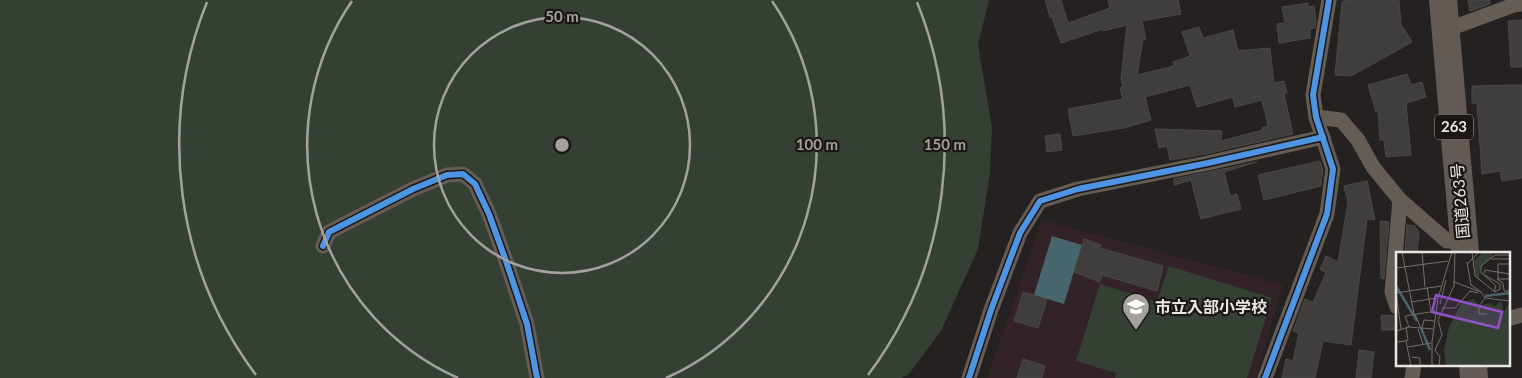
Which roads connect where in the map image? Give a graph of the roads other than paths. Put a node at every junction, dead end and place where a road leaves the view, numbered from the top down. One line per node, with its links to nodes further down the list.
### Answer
1 (1329, 0): 5 (street)
2 (1443, 0): 4 (highway, 国道263号 / 263)
3 (1522, 4): 4 (street)
4 (1446, 30): 9 (highway, 国道263号 / 263)
5 (1316, 117): 6 (street); 7 (street)
6 (1323, 137): 12 (street); 13 (street)
7 (1400, 200): 9 (street); 10 (street)
8 (323, 246): 11 (street)
9 (1464, 247)
10 (1396, 303)
11 (537, 378)
12 (969, 378)
13 (1265, 378)

